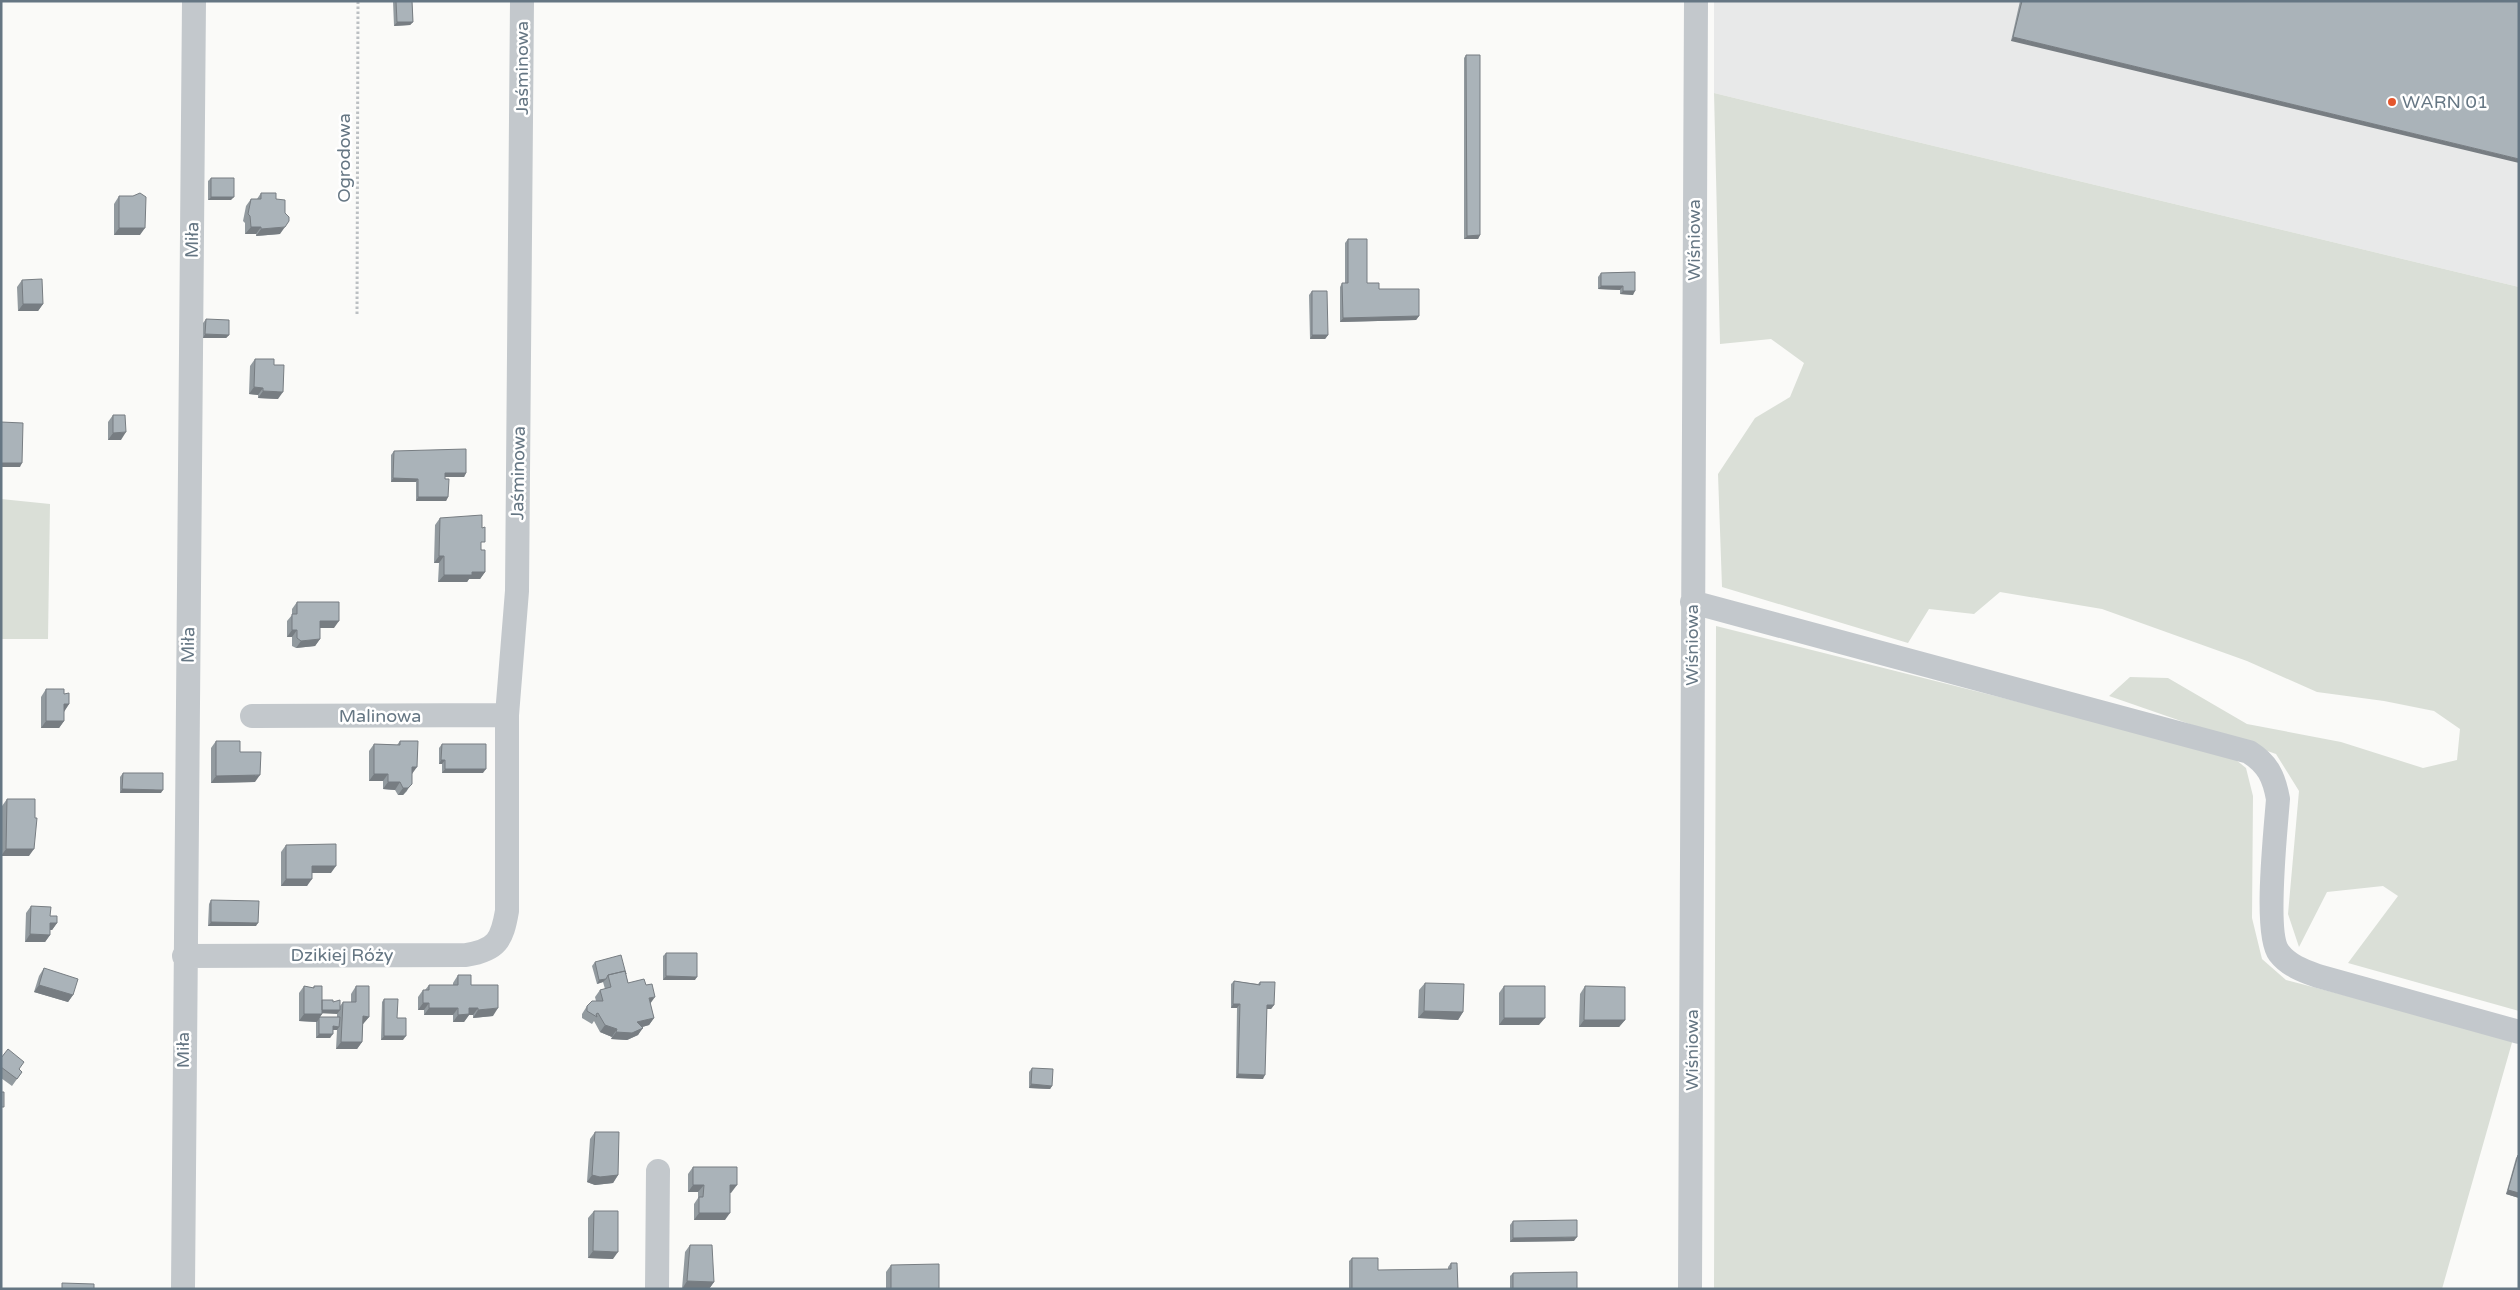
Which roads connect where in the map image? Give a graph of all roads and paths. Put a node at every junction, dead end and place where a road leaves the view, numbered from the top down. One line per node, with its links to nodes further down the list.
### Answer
1 (194, 1): 10 (street, Miła)
2 (358, 1): 5 (path, Ogrodowa)
3 (522, 1): 7 (street, Jaśminowa)
4 (1696, 1): 6 (street, Wiśniowa)
5 (357, 314)
6 (1692, 602): 11 (street); 15 (street, Wiśniowa)
7 (507, 715): 8 (street, Malinowa); 9 (street, Jaśminowa)
8 (252, 716)
9 (497, 944): 10 (street, Dzikiej Róży)
10 (184, 956): 13 (street, Miła)
11 (2519, 1032)
12 (658, 1172): 14 (street)
13 (182, 1289)
14 (657, 1289)
15 (1690, 1289)

